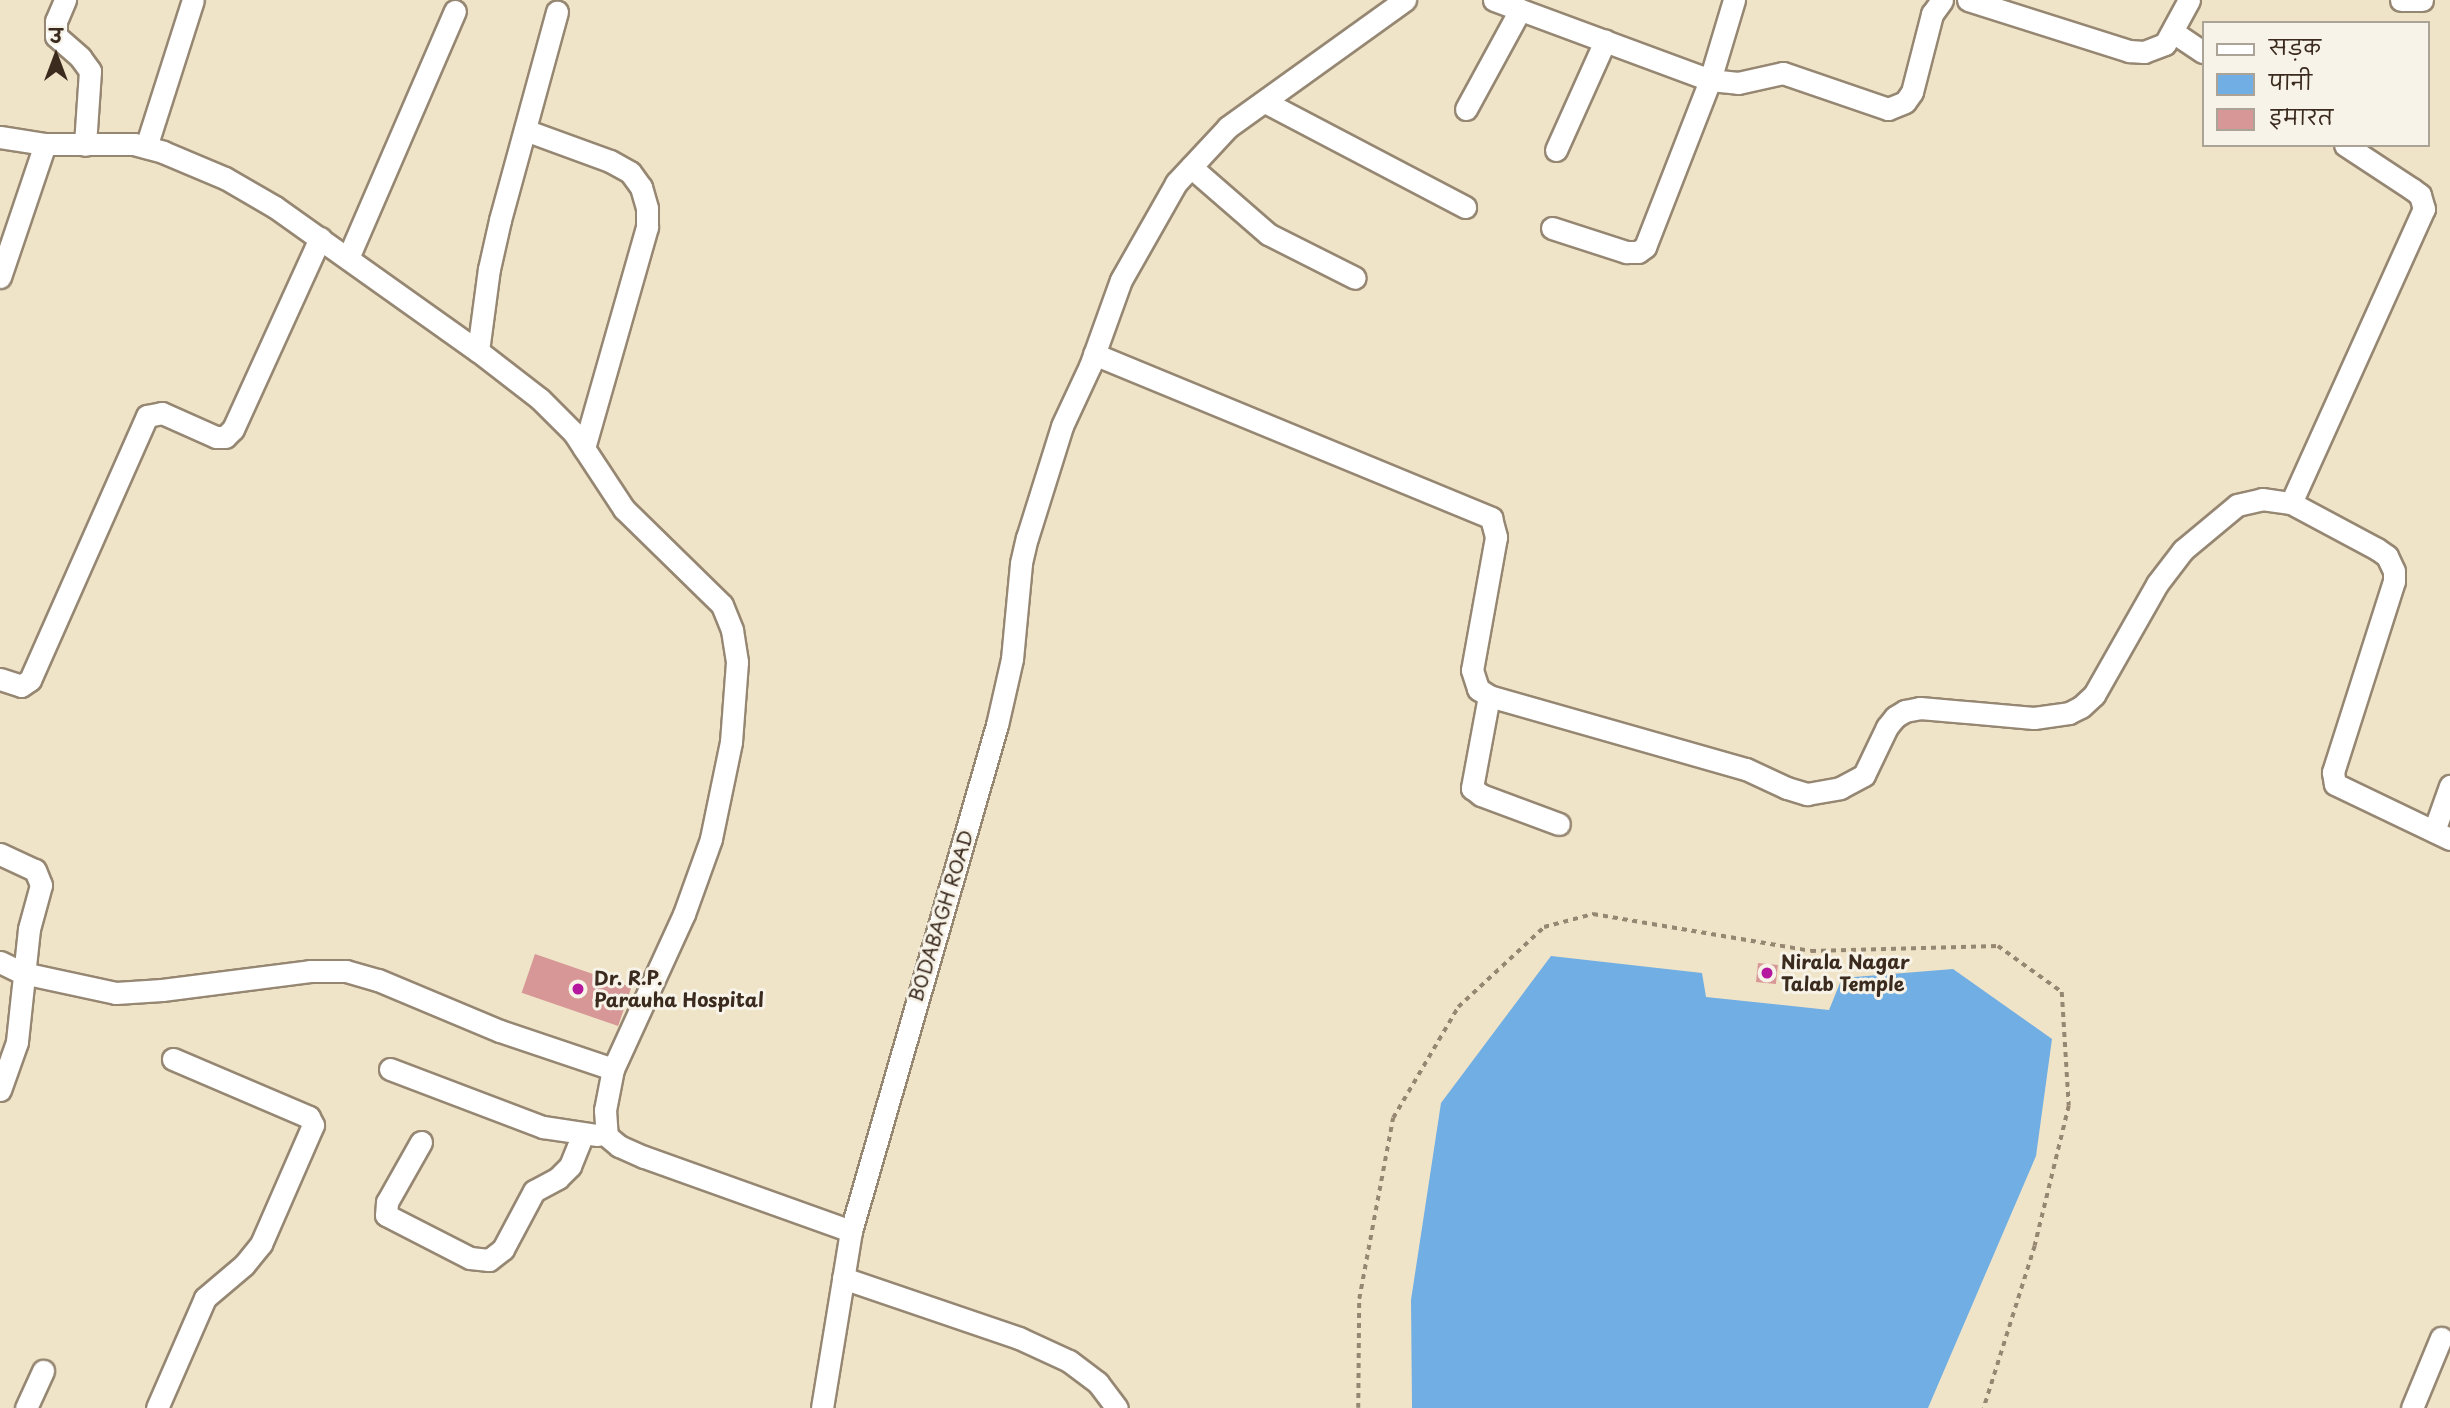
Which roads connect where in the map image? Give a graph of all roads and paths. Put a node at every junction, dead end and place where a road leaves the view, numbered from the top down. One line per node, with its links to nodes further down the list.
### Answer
1 (65, 0): 23 (street)
2 (193, 0): 25 (street)
3 (1405, 0): 18 (street, BODABAGH ROAD)
4 (1494, 0): 12 (street)
5 (1734, 0): 17 (street)
6 (1968, 0): 14 (street)
7 (2189, 0): 14 (street)
8 (2401, 0): 9 (street)
9 (2422, 0)
10 (1938, 1): 17 (street)
11 (455, 10): 31 (street)
12 (1520, 10): 15 (street); 19 (street)
13 (557, 12): 20 (street)
14 (2173, 32): 16 (street)
15 (1605, 41): 17 (street); 26 (street)
16 (2202, 51)
17 (1710, 80): 29 (street)
18 (1265, 102): 27 (street, BODABAGH ROAD); 28 (street)
19 (1466, 109)
20 (525, 130): 34 (street); 36 (street)
21 (0, 137): 22 (street)
22 (45, 144): 23 (street); 32 (street)
23 (85, 145): 25 (street)
24 (2349, 147): 37 (street)
25 (146, 148): 30 (street)
26 (1556, 150)
27 (1191, 167): 33 (street); 35 (street, BODABAGH ROAD)
28 (1465, 207)
29 (1552, 229)
30 (320, 238): 31 (street); 38 (street)
31 (348, 258): 34 (street)
32 (0, 277)
33 (1355, 278)
34 (478, 351): 36 (street)
35 (1092, 360): 39 (street); 53 (street, BODABAGH ROAD)
36 (584, 448): 48 (street)
37 (2291, 503): 39 (street); 42 (street)
38 (0, 679)
39 (1489, 696): 41 (street)
40 (2450, 786): 42 (street)
41 (1559, 824)
42 (2442, 835)
43 (0, 854): 45 (street)
44 (0, 962): 45 (street)
45 (23, 972): 48 (street); 49 (street)
46 (173, 1059): 58 (street)
47 (390, 1069): 50 (street)
48 (612, 1069): 51 (street)
49 (0, 1090)
50 (583, 1134): 51 (street); 52 (street)
51 (607, 1136): 53 (street)
52 (421, 1142)
53 (851, 1231): 54 (street, BODABAGH ROAD)
54 (843, 1278): 59 (street, BODABAGH ROAD); 60 (street)
55 (2441, 1338): 63 (street)
56 (43, 1371): 57 (street)
57 (26, 1408)
58 (157, 1408)
59 (822, 1408)
60 (1117, 1408)
61 (1358, 1408): 62 (path)
62 (1984, 1408)
63 (2412, 1408)

